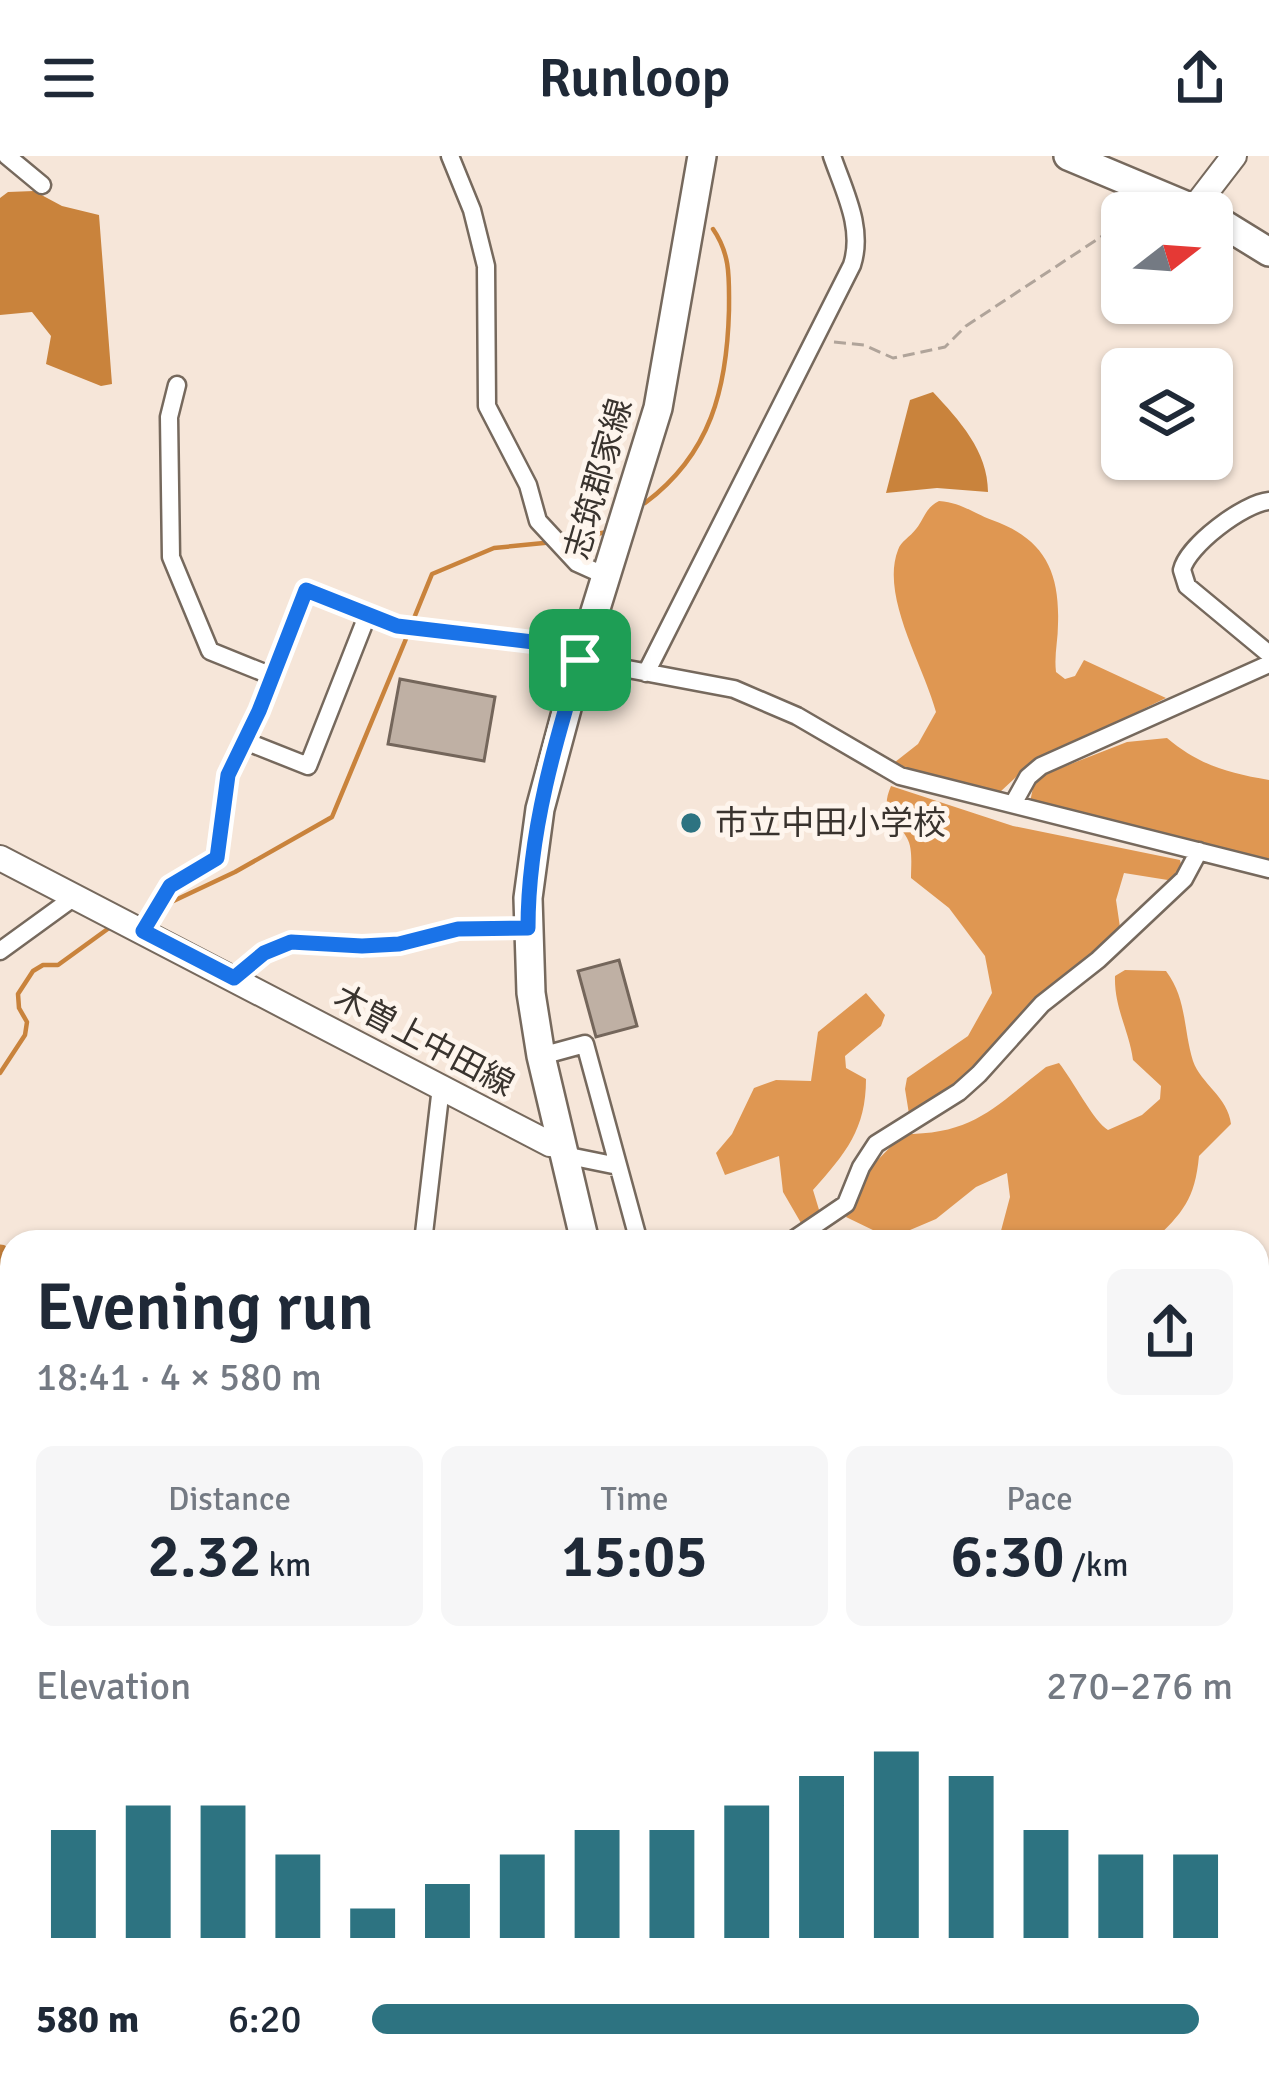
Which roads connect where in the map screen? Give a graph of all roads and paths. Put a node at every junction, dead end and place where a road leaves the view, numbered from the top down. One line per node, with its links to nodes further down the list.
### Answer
1 (7, 156): 7 (street)
2 (450, 156): 16 (street)
3 (702, 156): 16 (main road, 志筑郡家線)
4 (832, 156): 13 (street)
5 (1067, 156): 8 (main road)
6 (1234, 156): 9 (main road)
7 (42, 185)
8 (1153, 192)
9 (1214, 192)
10 (1233, 231): 12 (main road)
11 (1101, 237): 13 (path)
12 (1269, 252)
13 (815, 339): 21 (street)
14 (177, 386): 22 (street)
15 (1269, 501): 19 (street)
16 (608, 578): 18 (main road, 志筑郡家線)
17 (367, 616): 18 (street); 22 (street); 23 (street)
18 (582, 654): 21 (street); 29 (main road, 志筑郡家線)
19 (1269, 654)
20 (1269, 664): 24 (street)
21 (646, 673): 24 (street)
22 (272, 676): 23 (street)
23 (244, 741): 30 (street)
24 (1013, 804): 25 (street)
25 (1199, 851): 27 (street); 40 (street)
26 (0, 858): 28 (main road, 木曽上中田線)
27 (1269, 869)
28 (73, 898): 30 (main road, 木曽上中田線); 31 (street)
29 (528, 928): 32 (street); 33 (main road, 志筑郡家線)
30 (143, 931): 32 (main road, 木曽上中田線)
31 (0, 951)
32 (234, 978): 34 (main road, 木曽上中田線)
33 (541, 1056): 35 (main road, 志筑郡家線); 36 (street)
34 (441, 1087): 35 (main road, 木曽上中田線); 37 (street)
35 (563, 1150): 36 (street); 38 (main road, 志筑郡家線)
36 (617, 1166): 39 (street)
37 (424, 1230)
38 (582, 1230)
39 (636, 1230)
40 (808, 1230)

